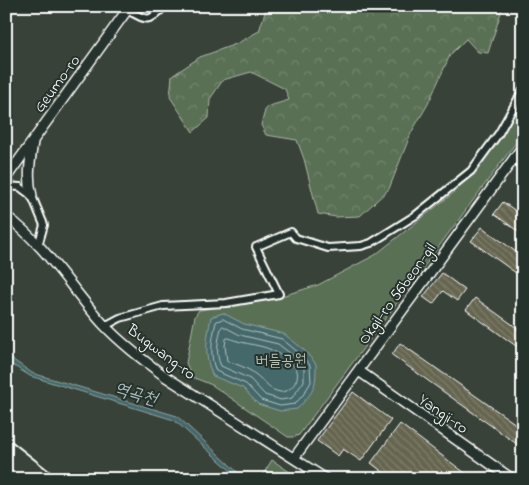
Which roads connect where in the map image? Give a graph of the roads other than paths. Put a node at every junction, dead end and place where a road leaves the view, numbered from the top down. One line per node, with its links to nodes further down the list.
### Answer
1 (165, 6): 2 (street)
2 (129, 8): 4 (main road, Geumo-ro)
3 (523, 90): 12 (street)
4 (34, 140): 7 (main road, Geumo-ro); 9 (main road)
5 (523, 146): 13 (main road, Okgil-ro 56beon-gil)
6 (6, 160): 7 (street)
7 (9, 174)
8 (6, 186): 9 (street)
9 (32, 196): 11 (street)
10 (6, 216): 11 (main road, Bugwang-ro)
11 (38, 246): 12 (main road, Bugwang-ro)
12 (105, 326): 14 (main road, Bugwang-ro)
13 (359, 371): 14 (main road, Okgil-ro 56beon-gil); 17 (main road, Yangji-ro)
14 (294, 458): 16 (main road, Bugwang-ro)
15 (523, 475): 18 (street)
16 (326, 479)
17 (512, 479)
18 (520, 479)

